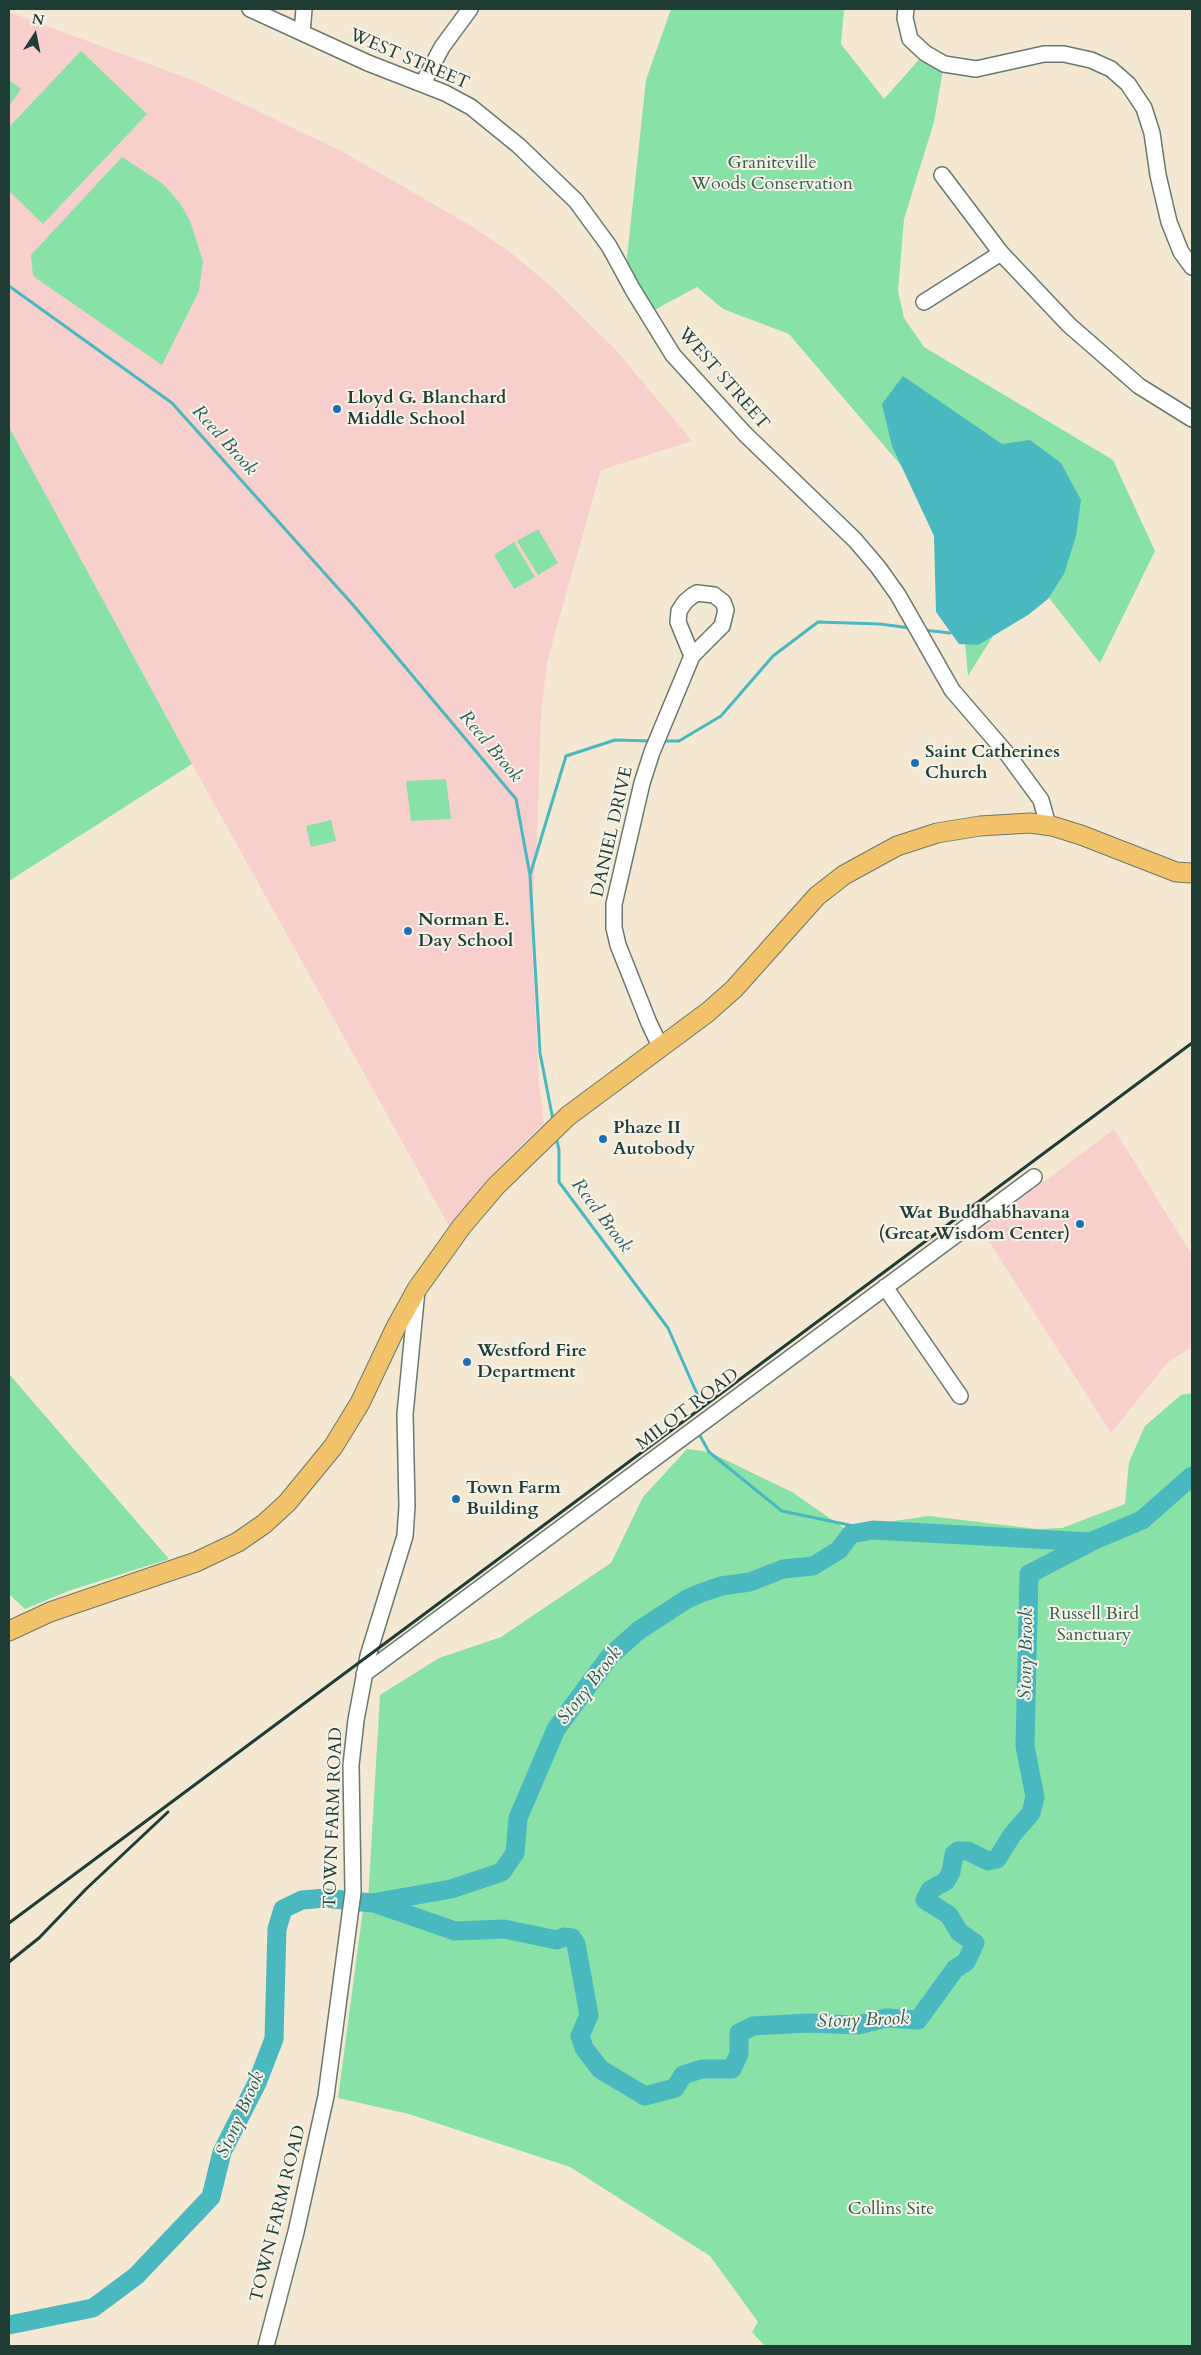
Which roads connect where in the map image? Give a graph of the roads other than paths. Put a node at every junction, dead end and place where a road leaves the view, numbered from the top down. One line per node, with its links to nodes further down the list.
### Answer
1 (250, 9): 5 (street, WEST STREET)
2 (304, 9): 5 (street)
3 (470, 9): 6 (street)
4 (906, 9): 9 (street)
5 (302, 33): 6 (street, WEST STREET)
6 (423, 83): 13 (street, WEST STREET)
7 (942, 175): 8 (street)
8 (1001, 254): 10 (street); 11 (street)
9 (1192, 267)
10 (924, 302)
11 (1192, 418)
12 (692, 656): 15 (street, DANIEL DRIVE)
13 (1048, 825): 14 (main road); 15 (main road)
14 (1192, 873)
15 (660, 1046): 18 (main road)
16 (1034, 1177): 17 (street, MILOT ROAD)
17 (885, 1287): 19 (street); 21 (street, MILOT ROAD)
18 (417, 1289): 20 (main road); 21 (street, TOWN FARM ROAD)
19 (960, 1396)
20 (9, 1630)
21 (364, 1674): 22 (street, TOWN FARM ROAD)
22 (266, 2346)

